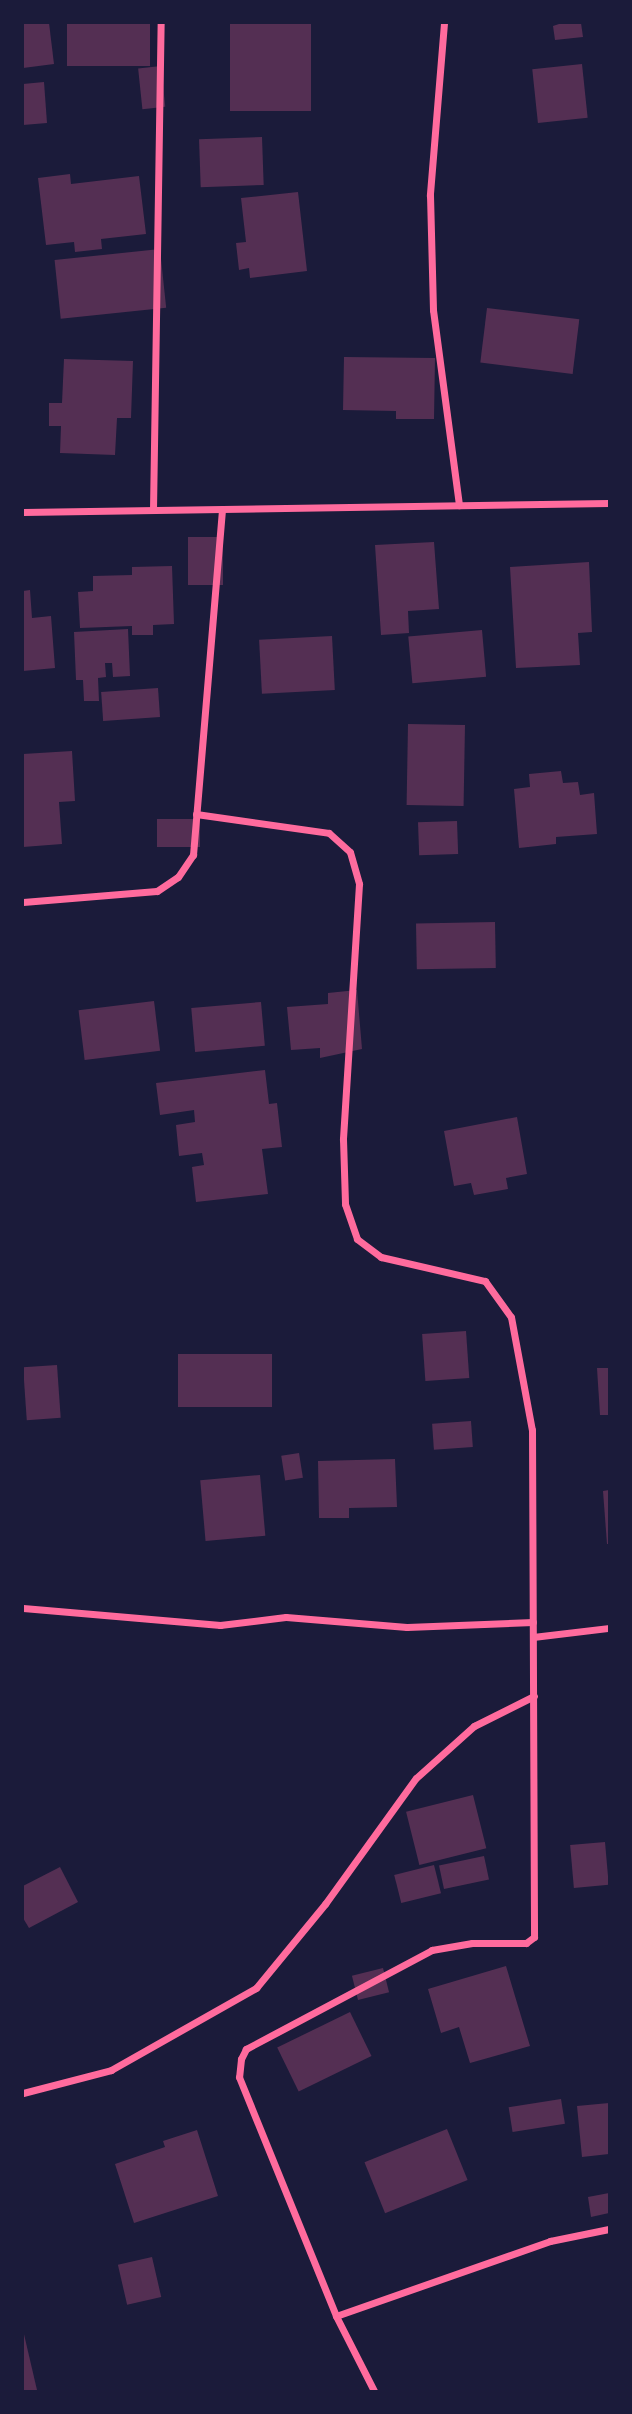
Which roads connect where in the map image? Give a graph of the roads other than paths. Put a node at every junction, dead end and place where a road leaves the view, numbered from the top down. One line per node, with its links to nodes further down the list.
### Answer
1 (161, 23): 6 (street)
2 (444, 23): 4 (street)
3 (609, 503): 4 (street)
4 (459, 505): 5 (street)
5 (222, 509): 6 (street); 8 (street)
6 (153, 510): 7 (street)
7 (23, 512)
8 (197, 814): 9 (street); 11 (street)
9 (23, 902)
10 (23, 1608): 11 (street)
11 (533, 1622): 13 (street)
12 (609, 1628): 13 (street)
13 (533, 1637): 14 (street)
14 (534, 1696): 15 (street); 17 (street)
15 (23, 2093)
16 (609, 2229): 17 (street)
17 (335, 2315): 18 (street)
18 (374, 2391)

